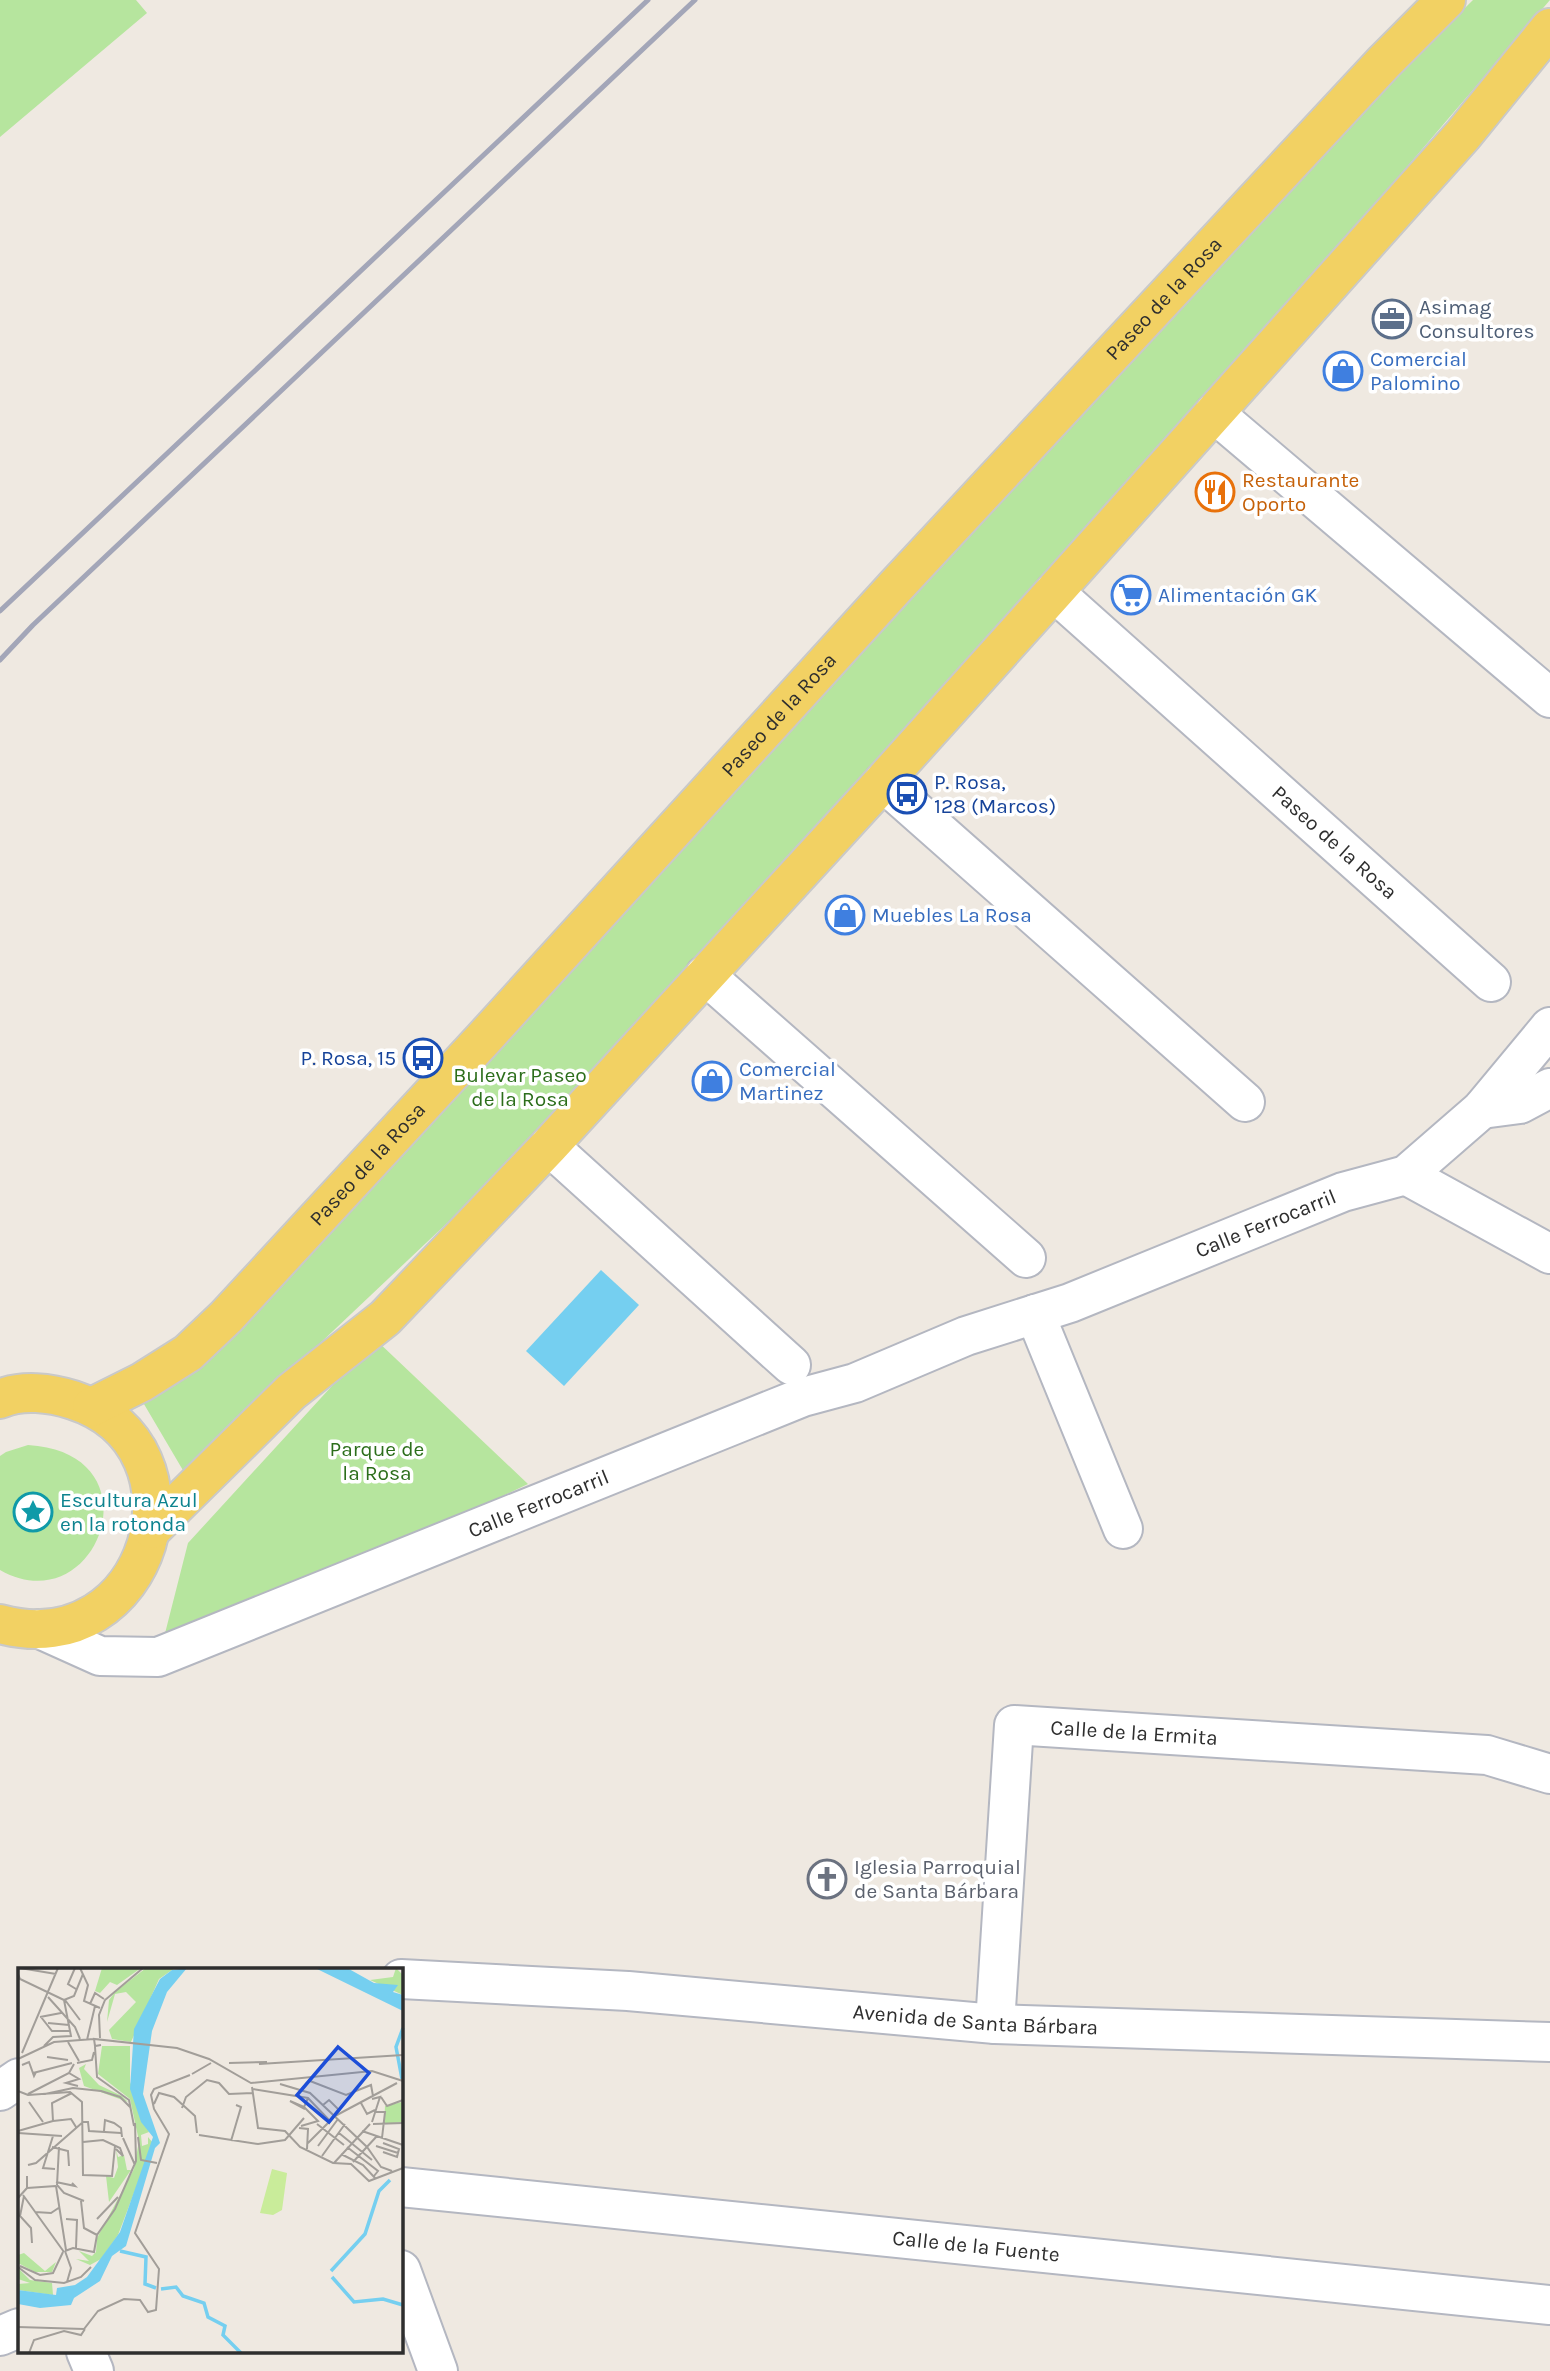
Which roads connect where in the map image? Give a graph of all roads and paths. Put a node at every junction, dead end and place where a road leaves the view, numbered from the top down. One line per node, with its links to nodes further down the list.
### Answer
1 (1446, 0): 20 (main road, Paseo de la Rosa)
2 (1550, 28): 3 (main road)
3 (1214, 413): 4 (main road); 5 (street)
4 (1054, 592): 6 (main road); 8 (street, Paseo de la Rosa)
5 (1550, 698)
6 (883, 782): 7 (main road); 11 (street)
7 (705, 975): 13 (main road); 16 (street)
8 (1491, 982)
9 (1550, 1027): 12 (street, Calle Ferrocarril)
10 (1550, 1088): 12 (street)
11 (1245, 1102)
12 (1482, 1109): 14 (street, Calle Ferrocarril)
13 (549, 1146): 18 (street); 22 (main road)
14 (1406, 1175): 15 (street); 17 (street, Calle Ferrocarril)
15 (1550, 1254)
16 (1026, 1258)
17 (1035, 1314): 21 (street); 23 (street, Calle Ferrocarril)
18 (791, 1365)
19 (0, 1399): 20 (main road)
20 (92, 1407): 22 (main road)
21 (1123, 1529)
22 (152, 1530): 23 (main road)
23 (14, 1632)
24 (1550, 1773): 26 (street, Calle de la Ermita)
25 (402, 1979): 26 (street, Avenida de Santa Bárbara)
26 (995, 2024): 27 (street, Avenida de Santa Bárbara)
27 (1550, 2042)
28 (18, 2079): 29 (street)
29 (0, 2091)
30 (402, 2187): 32 (street, Calle de la Fuente)
31 (402, 2273): 37 (street)
32 (1550, 2305)
33 (18, 2328): 34 (street)
34 (0, 2336)
35 (87, 2354): 36 (street)
36 (94, 2371)
37 (438, 2371)

